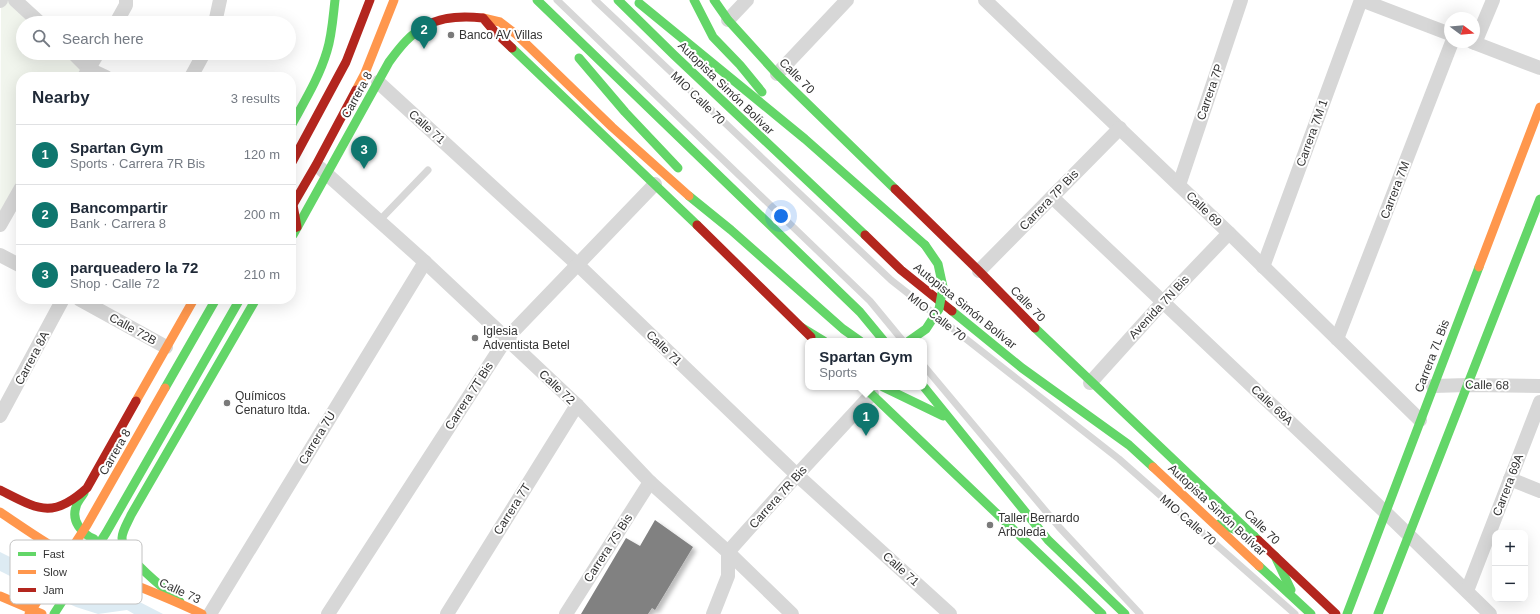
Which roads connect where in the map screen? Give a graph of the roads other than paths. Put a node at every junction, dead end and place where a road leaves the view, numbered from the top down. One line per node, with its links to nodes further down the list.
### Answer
1 (15, 0): 22 (street)
2 (126, 0): 23 (street)
3 (220, 0): 24 (street)
4 (335, 0): 44 (main road)
5 (369, 0): 47 (main road, Carrera 8)
6 (394, 0): 26 (main road, Carrera 8)
7 (397, 0): 26 (main road)
8 (531, 0): 30 (main road)
9 (537, 0): 81 (main road)
10 (557, 0): 82 (lane)
11 (595, 0): 143 (lane, MIO Calle 70)
12 (618, 0): 110 (main road, Autopista Simón Bolívar)
13 (636, 0): 46 (main road)
14 (694, 0): 46 (main road)
15 (714, 0): 27 (main road, Calle 70)
16 (747, 0): 27 (street)
17 (847, 0): 41 (street)
18 (985, 0): 45 (street, Calle 69)
19 (1241, 0): 53 (street, Carrera 7P)
20 (1361, 0): 29 (street); 68 (street, Carrera 7M 1)
21 (1493, 0): 28 (street)
22 (32, 16)
23 (120, 16)
24 (217, 16)
25 (483, 18): 42 (main road, Carrera 8); 52 (main road); 62 (main road, Carrera 8)
26 (386, 19): 48 (main road, Carrera 8)
27 (728, 20): 41 (main road, Calle 70)
28 (1480, 28)
29 (1444, 32)
30 (560, 36)
31 (1480, 46): 37 (street)
32 (1450, 48): 85 (street, Carrera 7M)
33 (575, 53): 51 (main road)
34 (77, 60): 38 (street)
35 (94, 60): 39 (street)
36 (200, 60): 40 (street)
37 (1540, 68)
38 (86, 72)
39 (88, 72)
40 (194, 72)
41 (777, 74): 69 (main road, Calle 70)
42 (378, 82): 50 (main road, Carrera 8); 67 (street, Calle 71)
43 (1540, 107): 90 (main road, Carrera 7L Bis)
44 (296, 117)
45 (1120, 128): 53 (street, Calle 69); 56 (street, Carrera 7P Bis)
46 (805, 139): 83 (main road, bridge)
47 (296, 155)
48 (316, 165): 50 (street, Calle 72); 57 (main road, Carrera 8)
49 (428, 170): 59 (lane)
50 (327, 175): 59 (street, Calle 72); 61 (main road, Carrera 8)
51 (684, 175)
52 (655, 184): 67 (street, Carrera 7T Bis); 77 (main road)
53 (1179, 185): 63 (street, Calle 69)
54 (16, 197): 60 (street)
55 (704, 197): 62 (main road)
56 (1052, 197): 69 (street, Carrera 7P Bis); 70 (street, Calle 69A)
57 (296, 199)
58 (1540, 199): 89 (main road)
59 (379, 221): 65 (street, Calle 72)
60 (0, 225)
61 (296, 225)
62 (731, 230): 80 (main road)
63 (1229, 233): 68 (street, Calle 69); 70 (street, Avenida 7N Bis)
64 (0, 255): 66 (street)
65 (425, 262): 84 (street, Calle 72); 133 (street, Carrera 7U)
66 (16, 263)
67 (578, 264): 84 (street, Carrera 7T Bis); 101 (street, Calle 71)
68 (1263, 266): 85 (street, Calle 69)
69 (979, 271): 88 (main road, Calle 70)
70 (1163, 302): 88 (street, Avenida 7N Bis); 108 (street, Calle 69A)
71 (60, 304): 98 (street, Carrera 8A)
72 (88, 304): 86 (street, Calle 72B)
73 (191, 304): 86 (main road, Carrera 8)
74 (213, 304): 114 (main road, Carrera 8, bridge)
75 (237, 304): 115 (main road, bridge)
76 (253, 304): 109 (main road)
77 (801, 328): 78 (main road); 79 (main road)
78 (812, 338)
79 (819, 338)
80 (855, 338)
81 (882, 338)
82 (900, 338)
83 (913, 338)
84 (506, 339): 97 (street, Calle 72); 134 (street, Carrera 7T Bis)
85 (1337, 339): 99 (street, Calle 69)
86 (166, 347): 104 (main road, Carrera 8)
87 (927, 370): 142 (lane)
88 (1090, 383): 111 (main road, Calle 70)
89 (1468, 385): 90 (street, Calle 68); 91 (street, Calle 68); 112 (main road)
90 (1434, 386): 99 (main road, Carrera 7L Bis)
91 (1540, 386)
92 (872, 390): 101 (street, Carrera 7R Bis)
93 (874, 390): 140 (main road)
94 (876, 390): 100 (main road)
95 (927, 390): 100 (main road)
96 (1540, 402): 102 (street, Carrera 69A)
97 (577, 405): 103 (street, Calle 72); 135 (street, Carrera 7T)
98 (0, 416)
99 (1420, 420): 108 (main road, Carrera 7L Bis)
100 (953, 421): 141 (main road)
101 (797, 475): 117 (street, Carrera 7R Bis); 139 (street, Calle 71)
102 (1510, 479): 106 (street); 121 (street, Carrera 69A)
103 (650, 482): 117 (street, Calle 72); 136 (street, Carrera 7S Bis)
104 (87, 488): 105 (main road, Carrera 8); 109 (main road)
105 (0, 490)
106 (1540, 491)
107 (0, 512): 113 (main road, Calle 73)
108 (1385, 512): 112 (street, Calle 69A); 146 (main road, Carrera 7L Bis)
109 (131, 515): 116 (main road)
110 (1210, 520): 111 (main road); 124 (main road, Autopista Simón Bolívar)
111 (1254, 536): 118 (main road, Calle 70)
112 (1409, 536): 121 (street, Calle 69A); 147 (main road)
113 (41, 540)
114 (77, 540)
115 (102, 540)
116 (122, 540)
117 (728, 552): 137 (street); 138 (street, Calle 72)
118 (1275, 556): 124 (main road); 145 (main road, Calle 70)
119 (142, 568): 125 (main road)
120 (142, 586): 125 (main road, Calle 73)
121 (1467, 591): 148 (street, Calle 69A)
122 (0, 596): 123 (main road)
123 (10, 600)
124 (1296, 600): 144 (main road, Autopista Simón Bolívar)
125 (180, 602): 132 (main road, Calle 73)
126 (19, 604): 130 (main road)
127 (36, 604): 129 (main road, Carrera 8, bridge)
128 (60, 604): 131 (main road, bridge)
129 (29, 614)
130 (42, 614)
131 (54, 614)
132 (202, 614)
133 (210, 614)
134 (328, 614)
135 (447, 614)
136 (566, 614)
137 (713, 614)
138 (792, 614)
139 (950, 614)
140 (1102, 614)
141 (1125, 614)
142 (1140, 614)
143 (1295, 614)
144 (1311, 614)
145 (1336, 614)
146 (1347, 614)
147 (1378, 614)
148 (1490, 614)

